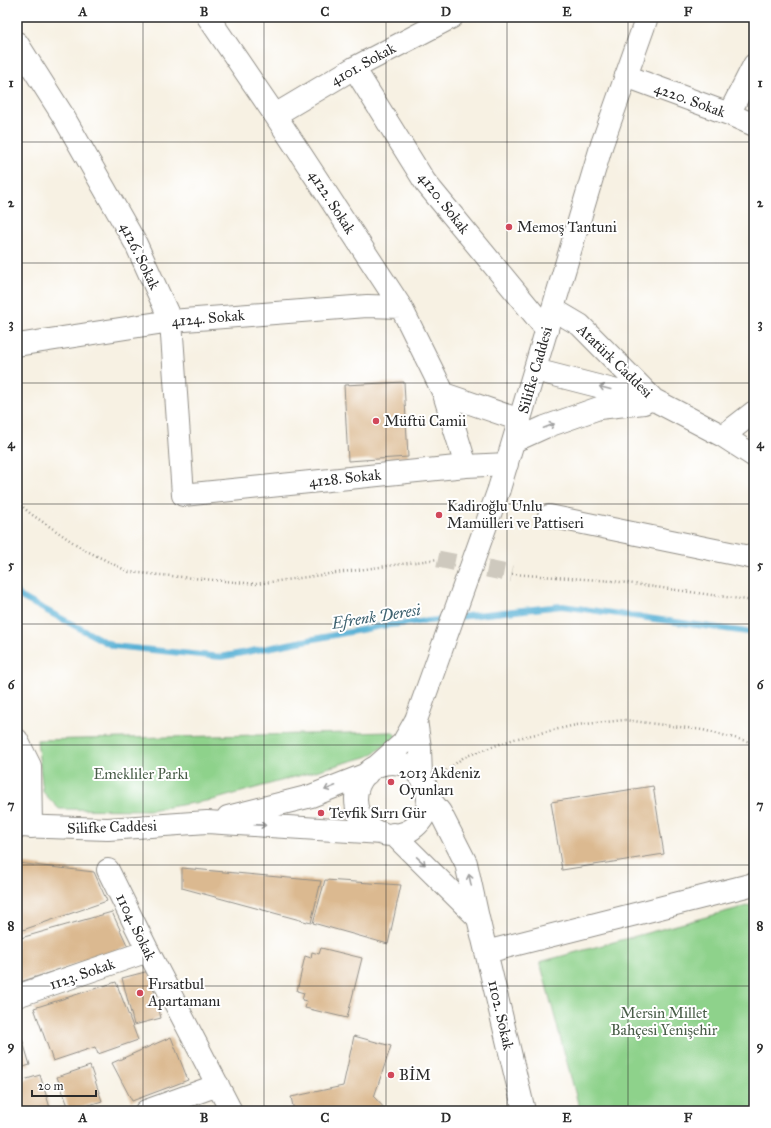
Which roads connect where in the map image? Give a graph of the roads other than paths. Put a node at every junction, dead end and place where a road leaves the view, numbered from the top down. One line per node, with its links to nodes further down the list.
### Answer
1 (452, 17): 6 (street, 4101. Sokak)
2 (647, 17): 7 (street, Silifke Caddesi)
3 (214, 19): 9 (street, 4122. Sokak)
4 (17, 43): 13 (street, 4126. Sokak)
5 (754, 65): 8 (street)
6 (354, 68): 9 (street, 4101. Sokak); 12 (street, 4120. Sokak)
7 (626, 76): 8 (street, 4220. Sokak); 12 (street, Silifke Caddesi)
8 (729, 114): 10 (street, 4220. Sokak)
9 (275, 115): 11 (street, 4122. Sokak)
10 (754, 125)
11 (402, 308): 13 (street, 4124. Sokak); 16 (street, 4122. Sokak)
12 (550, 319): 15 (street, Silifke Caddesi); 17 (street, Atatürk Caddesi)
13 (171, 321): 14 (street, 4124. Sokak); 25 (street, 4126. Sokak)
14 (17, 345)
15 (535, 370): 17 (street, Atatürk Caddesi, one-way to 15); 19 (street, Silifke Caddesi)
16 (444, 394): 19 (street); 24 (street, 4122. Sokak)
17 (656, 401): 20 (street, Atatürk Caddesi); 21 (street, Atatürk Caddesi, one-way to 17)
18 (754, 412): 20 (street)
19 (520, 420): 21 (street, Silifke Caddesi)
20 (723, 436): 22 (street, Atatürk Caddesi)
21 (514, 441): 23 (street, Silifke Caddesi)
22 (754, 456)
23 (507, 464): 24 (street, 4128. Sokak); 28 (street, Silifke Caddesi, bridge)
24 (466, 466): 25 (street, 4128. Sokak)
25 (183, 495)
26 (549, 516): 27 (street)
27 (754, 558)
28 (416, 720): 30 (street, Silifke Caddesi); 31 (street)
29 (17, 740): 33 (street)
30 (372, 770): 31 (street); 32 (street, one-way to 32); 34 (street)
31 (425, 786): 34 (street); 37 (street, 1102. Sokak, one-way to 31)
32 (207, 822): 33 (street, Silifke Caddesi); 34 (street, one-way to 34)
33 (24, 827)
34 (387, 834): 37 (street, one-way to 37)
35 (108, 870): 38 (street, 1104. Sokak)
36 (754, 884): 39 (street)
37 (478, 918): 39 (street, 1102. Sokak)
38 (148, 951): 40 (street, 1123. Sokak); 41 (street, 1104. Sokak)
39 (486, 952): 44 (street, 1102. Sokak)
40 (17, 996)
41 (218, 1085): 42 (street); 43 (street, 1104. Sokak)
42 (146, 1111)
43 (231, 1111)
44 (524, 1111)

